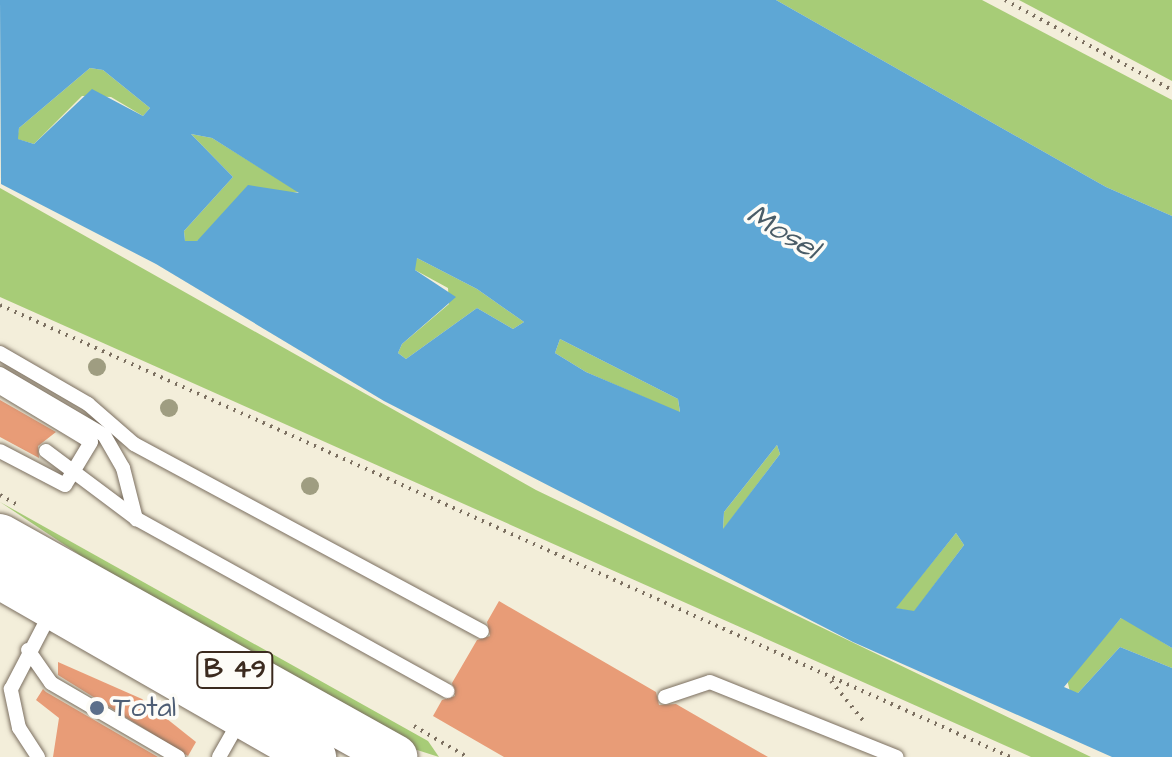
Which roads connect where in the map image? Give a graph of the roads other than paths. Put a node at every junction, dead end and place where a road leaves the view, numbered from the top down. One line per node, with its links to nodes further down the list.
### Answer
1 (0, 353): 11 (lane)
2 (0, 374): 7 (lane)
3 (0, 387): 6 (lane)
4 (0, 451): 6 (lane)
5 (46, 451): 6 (lane)
6 (80, 471): 7 (lane)
7 (137, 519): 13 (lane)
8 (0, 536): 21 (main road, B 49)
9 (0, 577): 10 (main road, B 49)
10 (54, 608): 12 (lane); 15 (main road, B 49)
11 (482, 631)
12 (28, 650): 17 (lane); 18 (lane)
13 (447, 691)
14 (665, 697): 16 (lane)
15 (242, 716): 19 (lane); 20 (main road, B 49)
16 (894, 756)
17 (38, 757)
18 (178, 757)
19 (219, 757)
20 (314, 757)
21 (396, 757)

